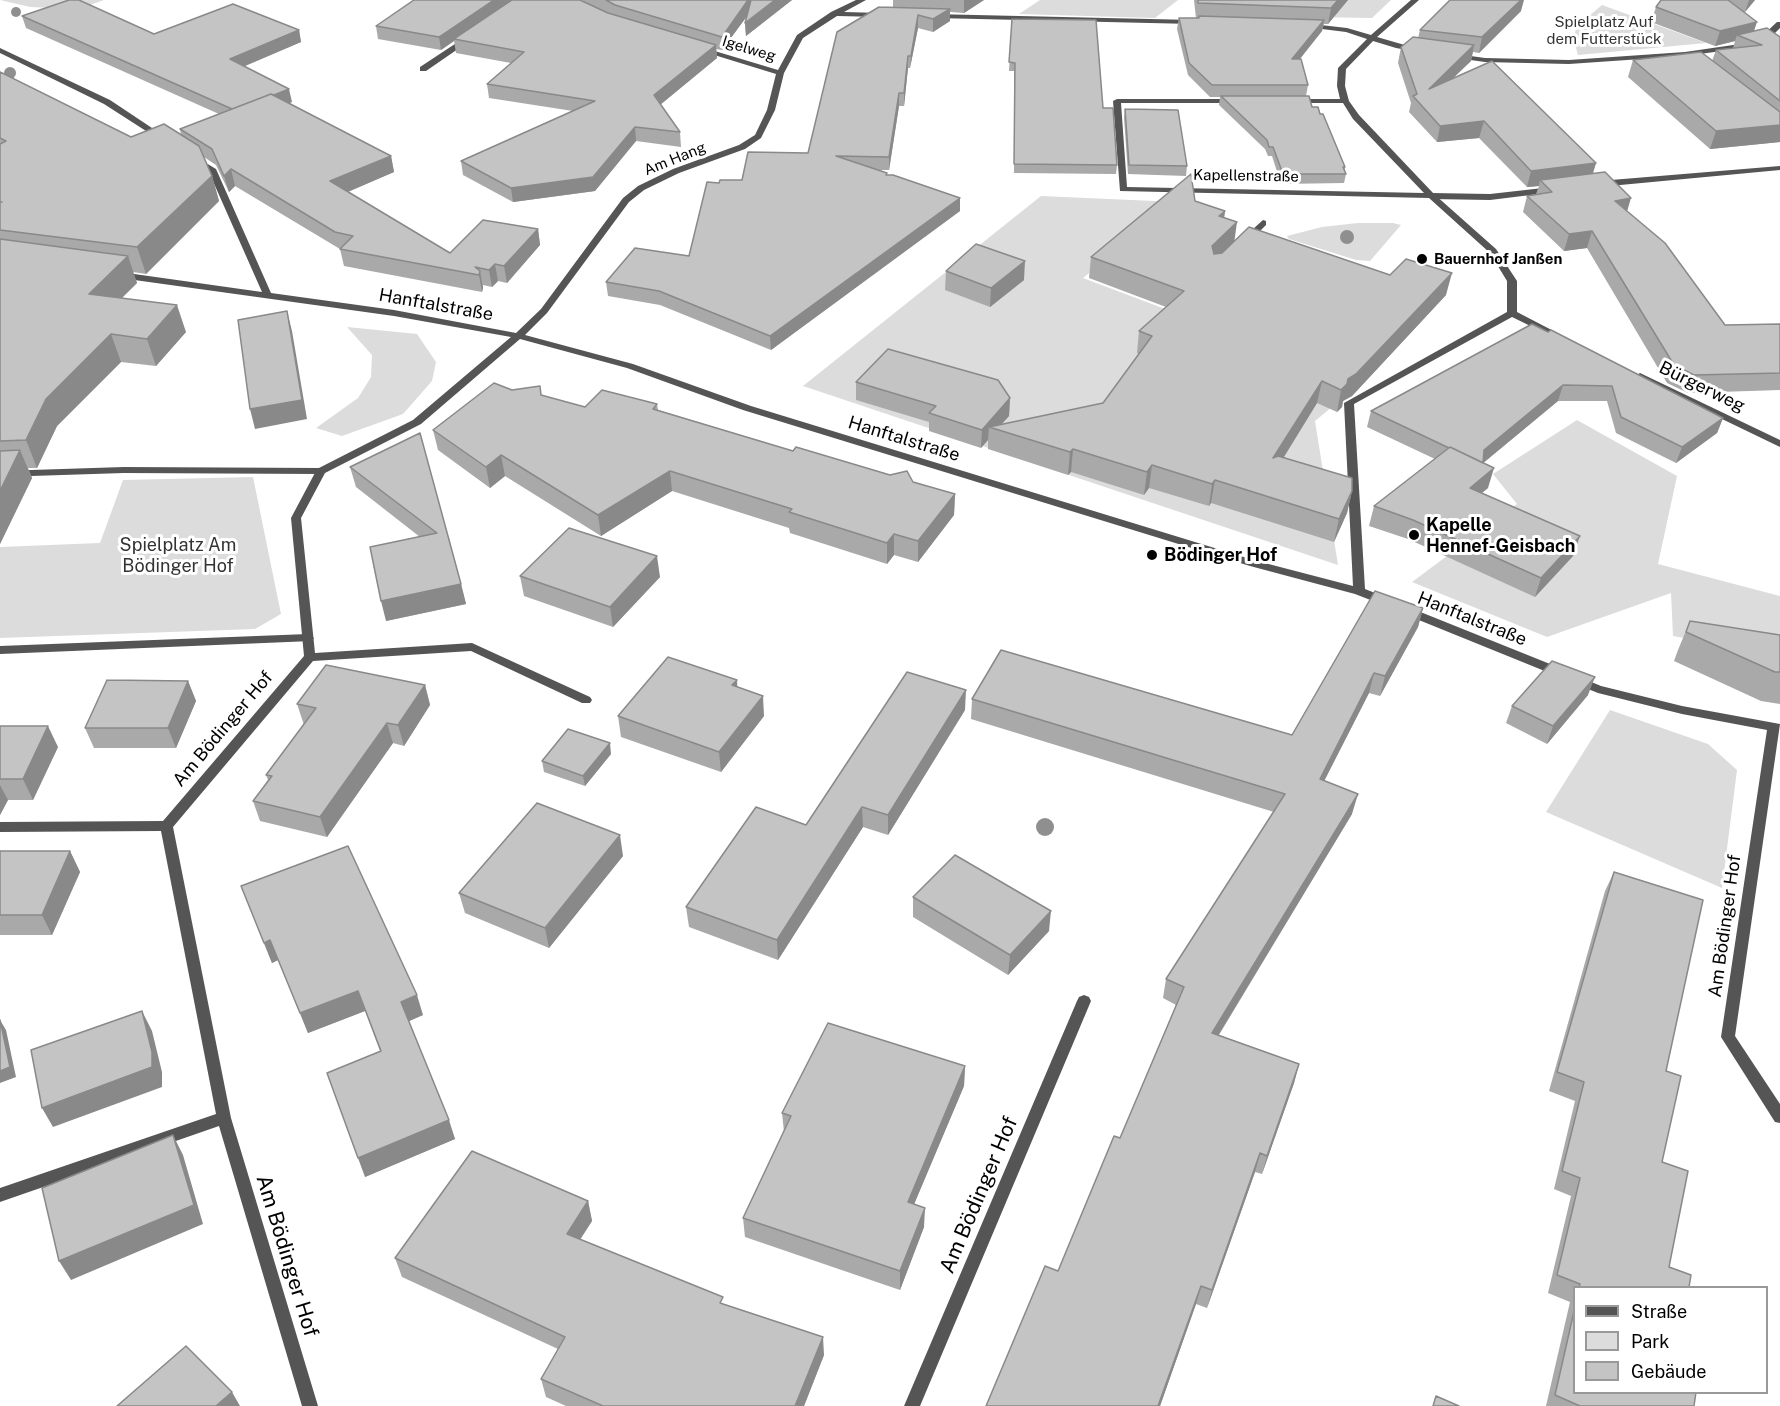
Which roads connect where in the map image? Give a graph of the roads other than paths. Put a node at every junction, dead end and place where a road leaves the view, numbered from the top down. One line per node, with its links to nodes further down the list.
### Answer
1 (846, 0): 4 (street, Am Hang)
2 (862, 0): 4 (street, Am Hang)
3 (1415, 0): 11 (street)
4 (834, 14): 5 (street); 19 (street, Am Hang)
5 (892, 15)
6 (927, 16): 7 (street)
7 (1203, 23)
8 (1780, 24): 16 (street)
9 (1294, 25): 11 (street)
10 (479, 32): 18 (street)
11 (1374, 37): 14 (street); 22 (street)
12 (694, 46): 19 (street, Igelweg)
13 (0, 50): 23 (street)
14 (1432, 52)
15 (1442, 54): 16 (street)
16 (1685, 54): 17 (street)
17 (1694, 61)
18 (423, 69)
19 (780, 73): 34 (street, Am Hang)
20 (1249, 101): 28 (street, Kapellenstraße)
21 (1285, 101): 22 (street)
22 (1345, 101): 28 (street)
23 (174, 145)
24 (184, 151): 32 (street)
25 (1780, 168): 26 (street)
26 (1584, 186)
27 (1561, 189): 28 (street)
28 (1431, 196): 33 (street)
29 (1263, 223): 30 (street)
30 (1239, 247)
31 (105, 273): 32 (street, Hanftalstraße)
32 (268, 296): 34 (street, Hanftalstraße)
33 (1512, 313): 35 (street); 40 (street)
34 (518, 336): 38 (street); 40 (street, Hanftalstraße)
35 (1576, 345)
36 (1630, 371): 37 (street, Bürgerweg)
37 (1780, 444)
38 (321, 471): 39 (street); 41 (street)
39 (0, 474)
40 (1359, 591): 45 (street, Hanftalstraße)
41 (308, 638): 42 (street); 43 (street)
42 (0, 650)
43 (310, 657): 44 (street); 46 (street, Am Bödinger Hof)
44 (586, 700)
45 (1777, 728): 49 (street, Am Bödinger Hof)
46 (166, 826): 47 (street); 50 (street, Am Bödinger Hof)
47 (0, 827)
48 (1084, 1001): 53 (street, Am Bödinger Hof)
49 (1780, 1117)
50 (224, 1118): 51 (street); 52 (street, Am Bödinger Hof)
51 (0, 1195)
52 (310, 1406)
53 (912, 1406)

